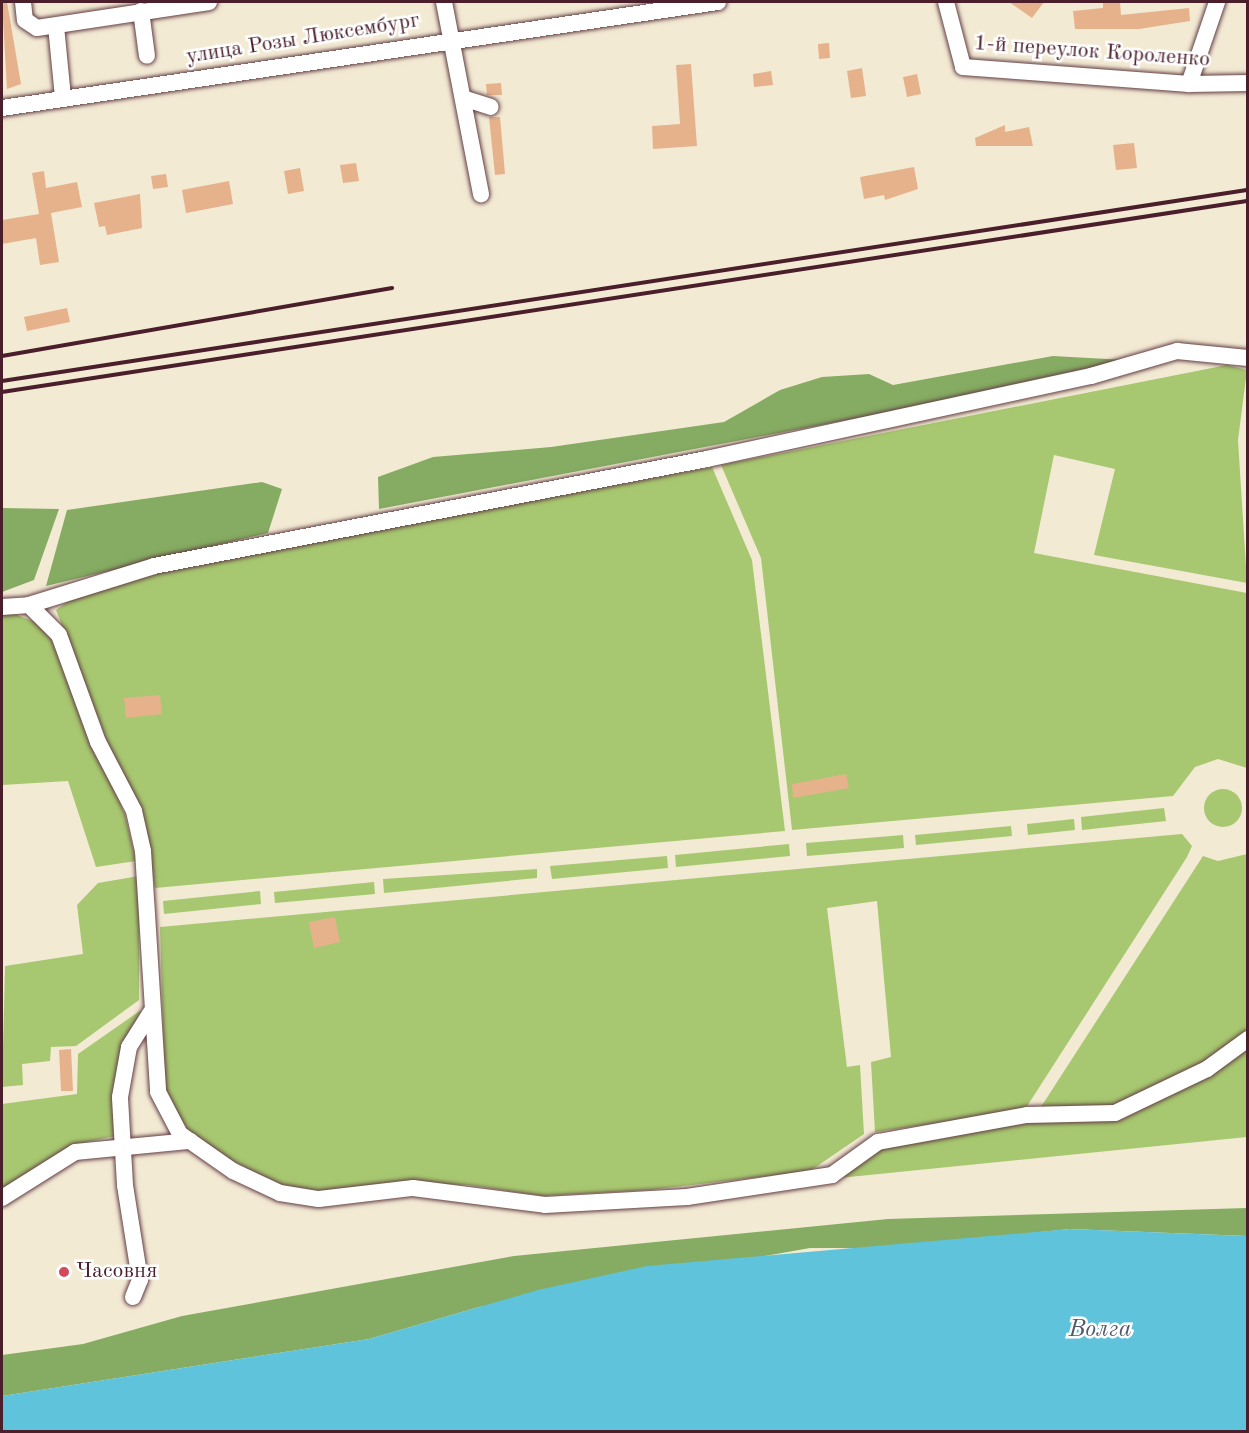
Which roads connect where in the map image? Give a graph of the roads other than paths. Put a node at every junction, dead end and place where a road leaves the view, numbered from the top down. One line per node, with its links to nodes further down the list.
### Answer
1 (23, 2): 9 (street)
2 (209, 2): 8 (street)
3 (444, 2): 10 (street)
4 (718, 2): 7 (street, улица Розы Люксембург)
5 (946, 2): 13 (street, 1-й переулок Короленко)
6 (1217, 2): 13 (street)
7 (676, 5): 10 (street, улица Розы Люксембург)
8 (141, 11): 9 (street); 11 (street)
9 (56, 26): 14 (street)
10 (451, 40): 14 (street, улица Розы Люксембург); 15 (street)
11 (147, 56)
12 (1248, 83): 13 (street, 1-й переулок Короленко)
13 (1189, 84)
14 (63, 98): 17 (street, улица Розы Люксембург)
15 (463, 98): 16 (street); 18 (street)
16 (491, 107)
17 (2, 108)
18 (481, 194)
19 (1248, 358): 20 (street)
20 (29, 605): 21 (street); 22 (street)
21 (2, 607)
22 (151, 1012): 24 (street); 25 (street)
23 (1248, 1039): 24 (street)
24 (190, 1141): 25 (street)
25 (122, 1144): 26 (street); 27 (street)
26 (2, 1198)
27 (134, 1297)

